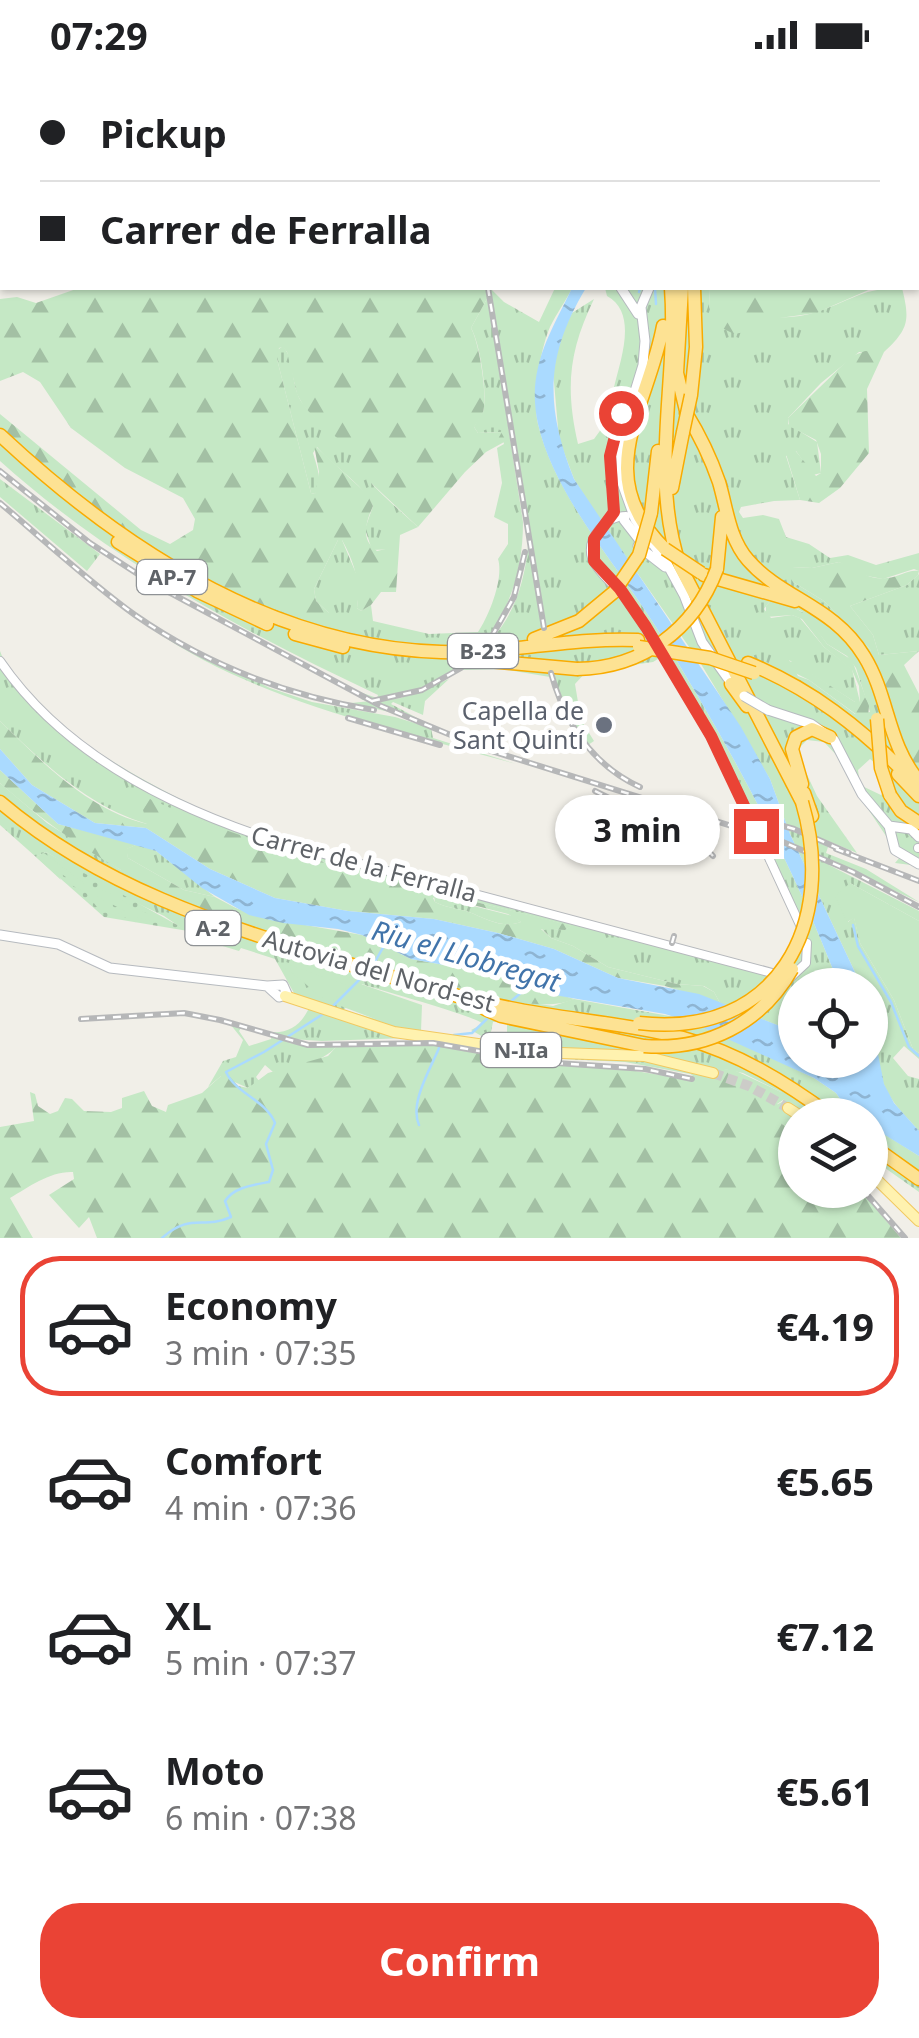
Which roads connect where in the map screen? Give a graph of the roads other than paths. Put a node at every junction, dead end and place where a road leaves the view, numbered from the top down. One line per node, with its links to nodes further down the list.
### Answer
1 (673, 290): 9 (highway, AP-7)
2 (673, 290): 18 (highway, AP-7, bridge)
3 (673, 290): 30 (highway, bridge)
4 (673, 290): 27 (highway)
5 (694, 290): 27 (highway, bridge)
6 (622, 291): 7 (main road); 8 (main road)
7 (647, 292): 12 (main road)
8 (625, 406): 13 (main road); 14 (main road)
9 (686, 413): 21 (highway, AP-7, bridge); 26 (highway)
10 (0, 435): 19 (highway, AP-7)
11 (0, 446): 21 (highway, AP-7)
12 (626, 500): 13 (main road); 15 (main road)
13 (624, 517): 14 (street); 15 (main road); 16 (main road)
14 (609, 523): 16 (main road); 18 (street)
15 (637, 524): 17 (main road)
16 (668, 568): 17 (main road)
17 (677, 582): 24 (main road)
18 (612, 586): 19 (highway, AP-7); 37 (street, bridge)
19 (329, 634): 20 (highway, B-23)
20 (639, 643): 21 (highway, B-23); 23 (highway, B-23, bridge)
21 (471, 659)
22 (0, 664): 39 (street, Carrer de la Ferralla)
23 (751, 668): 26 (highway, B-23); 28 (highway, B-23)
24 (731, 684): 25 (main road, bridge); 27 (highway)
25 (830, 737): 27 (highway); 31 (main road)
26 (919, 784)
27 (801, 792): 42 (highway, bridge); 42 (highway, bridge)
28 (919, 796)
29 (0, 804): 40 (highway, Autovia del Nord-est / A-2)
30 (919, 823)
31 (889, 826): 32 (main road); 34 (main road)
32 (902, 829): 33 (main road); 34 (main road)
33 (919, 837)
34 (893, 838): 35 (main road)
35 (916, 850): 36 (main road)
36 (918, 863)
37 (801, 927)
38 (0, 935): 41 (main road, N-IIa)
39 (808, 945)
40 (365, 971): 42 (highway, Autovia del Nord-est / A-2); 42 (highway, Autovia del Nord-est / A-2)
41 (278, 990): 43 (main road, N-IIa)
42 (502, 1008): 44 (highway, Autovia del Nord-est / A-2); 45 (highway, Autovia del Nord-est / A-2)
43 (713, 1072)
44 (795, 1098)
45 (804, 1098)
46 (888, 1160): 47 (highway)
47 (919, 1183)
48 (888, 1191): 49 (main road)
49 (919, 1221)

